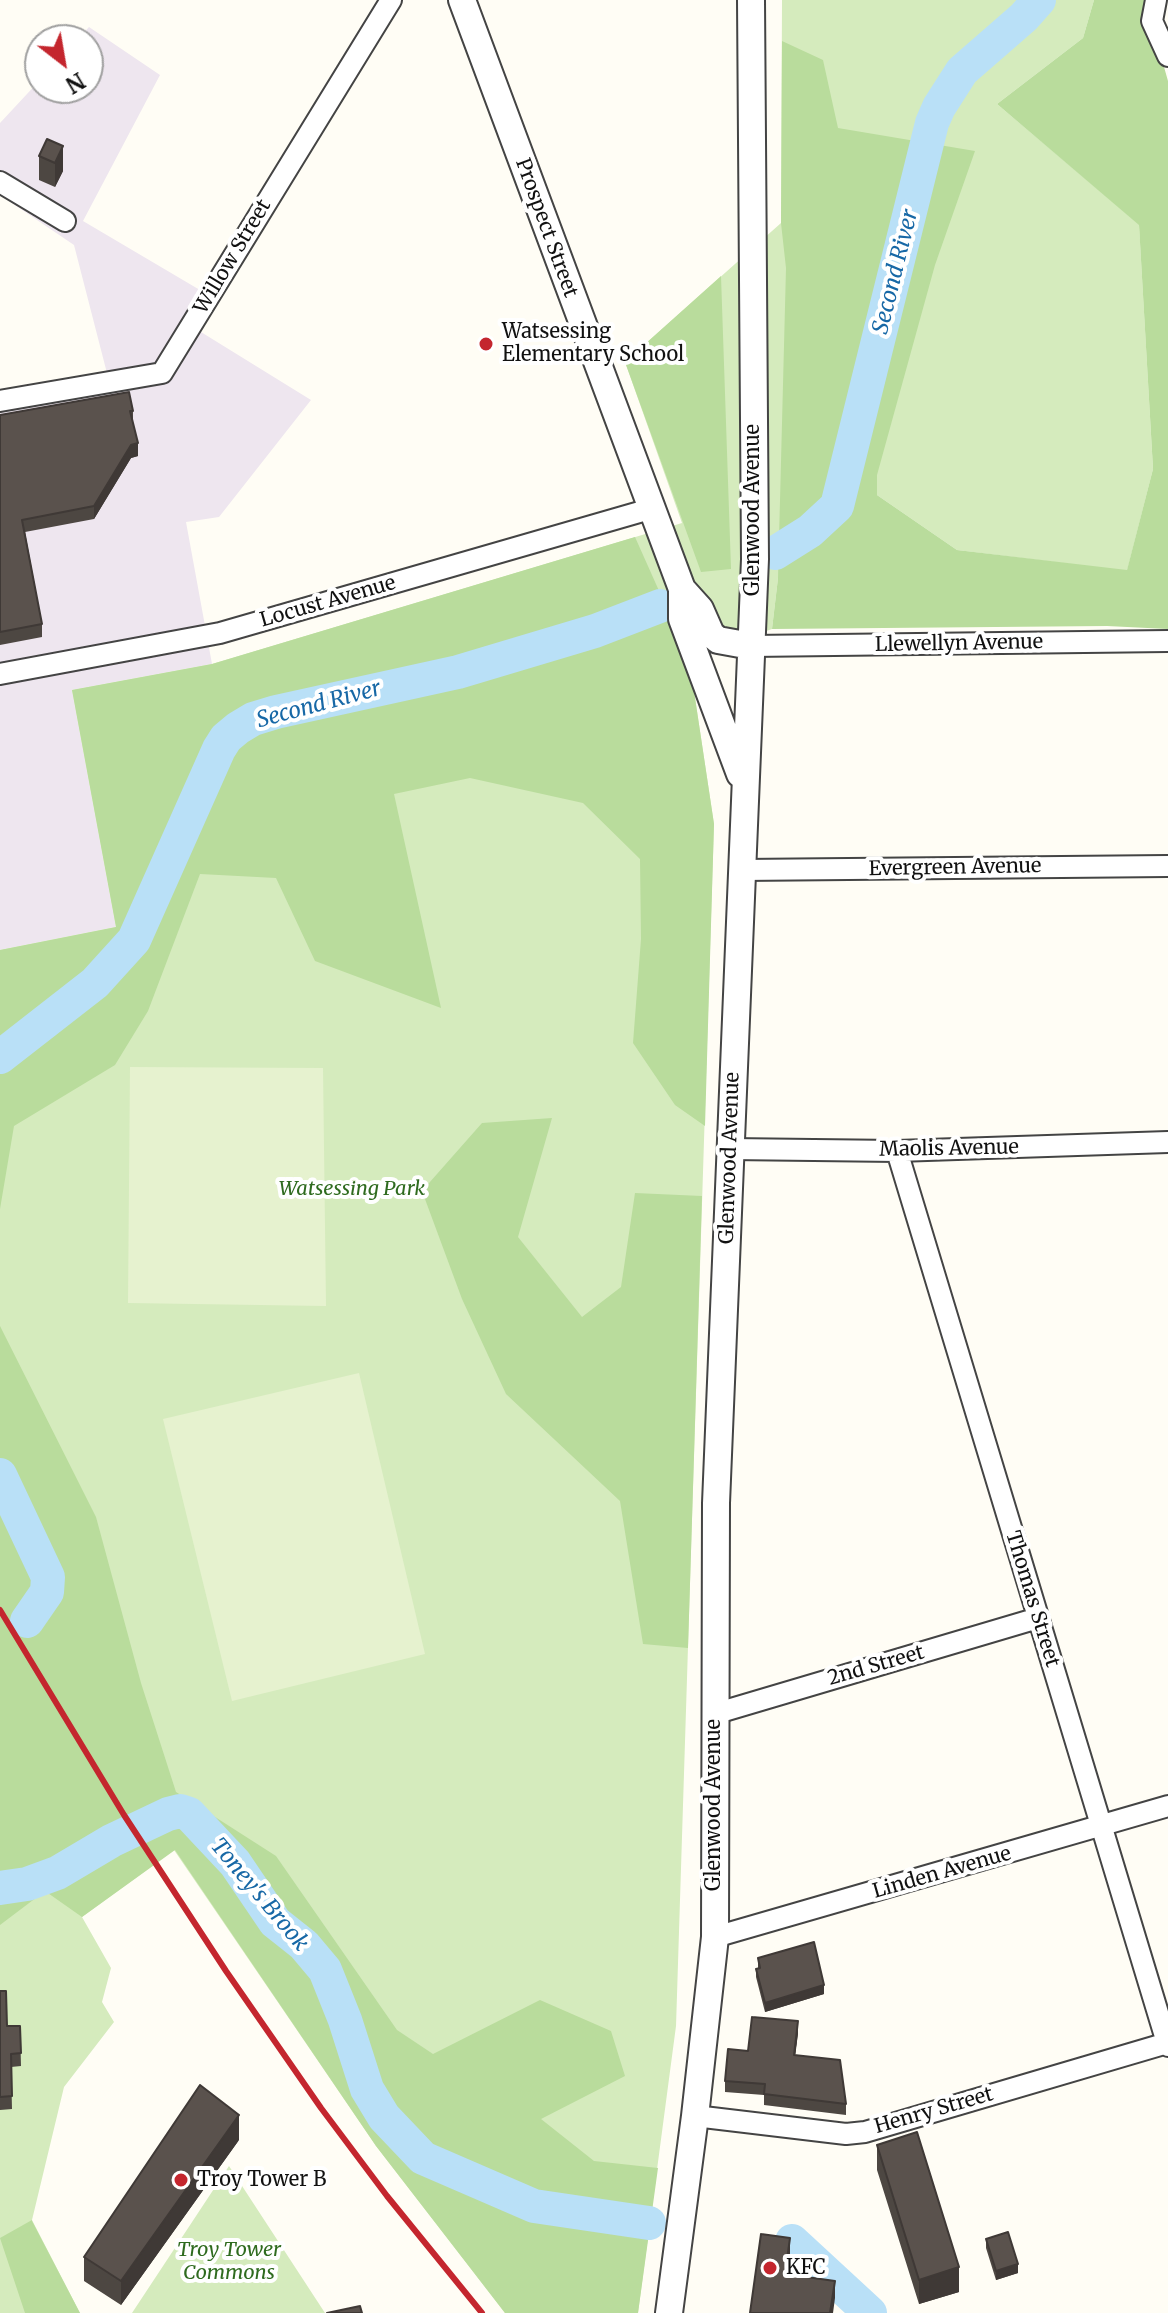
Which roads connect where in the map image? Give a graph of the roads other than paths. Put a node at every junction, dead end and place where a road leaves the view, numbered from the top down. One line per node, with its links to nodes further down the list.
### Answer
1 (391, 0): 9 (street, Willow Street)
2 (462, 0): 10 (street, Prospect Street)
3 (751, 0): 13 (street, Glenwood Avenue)
4 (1156, 0): 5 (street)
5 (1160, 17): 6 (street)
6 (1168, 56)
7 (0, 182): 8 (street)
8 (65, 221)
9 (0, 401)
10 (650, 509): 11 (street, Prospect Street); 14 (street, Locust Avenue)
11 (682, 589): 13 (street, Prospect Street); 15 (street, Prospect Street)
12 (1168, 641): 13 (street, Llewellyn Avenue)
13 (751, 646): 15 (street, Glenwood Avenue)
14 (0, 674)
15 (745, 788): 17 (street, Glenwood Avenue)
16 (1168, 866): 17 (street, Evergreen Avenue)
17 (742, 870): 19 (street, Glenwood Avenue)
18 (1168, 1142): 20 (street, Maolis Avenue)
19 (730, 1149): 20 (street, Maolis Avenue); 22 (street, Glenwood Avenue)
20 (897, 1151): 21 (street, Thomas Street)
21 (1038, 1618): 22 (street, 2nd Street); 24 (street, Thomas Street)
22 (714, 1714): 25 (street, Glenwood Avenue)
23 (1168, 1806): 24 (street, Linden Avenue)
24 (1101, 1827): 25 (street, Linden Avenue); 26 (street, Thomas Street)
25 (715, 1937): 27 (street, Glenwood Avenue)
26 (1168, 2044): 27 (street, Henry Street)
27 (695, 2116): 28 (street, Glenwood Avenue)
28 (669, 2313)

